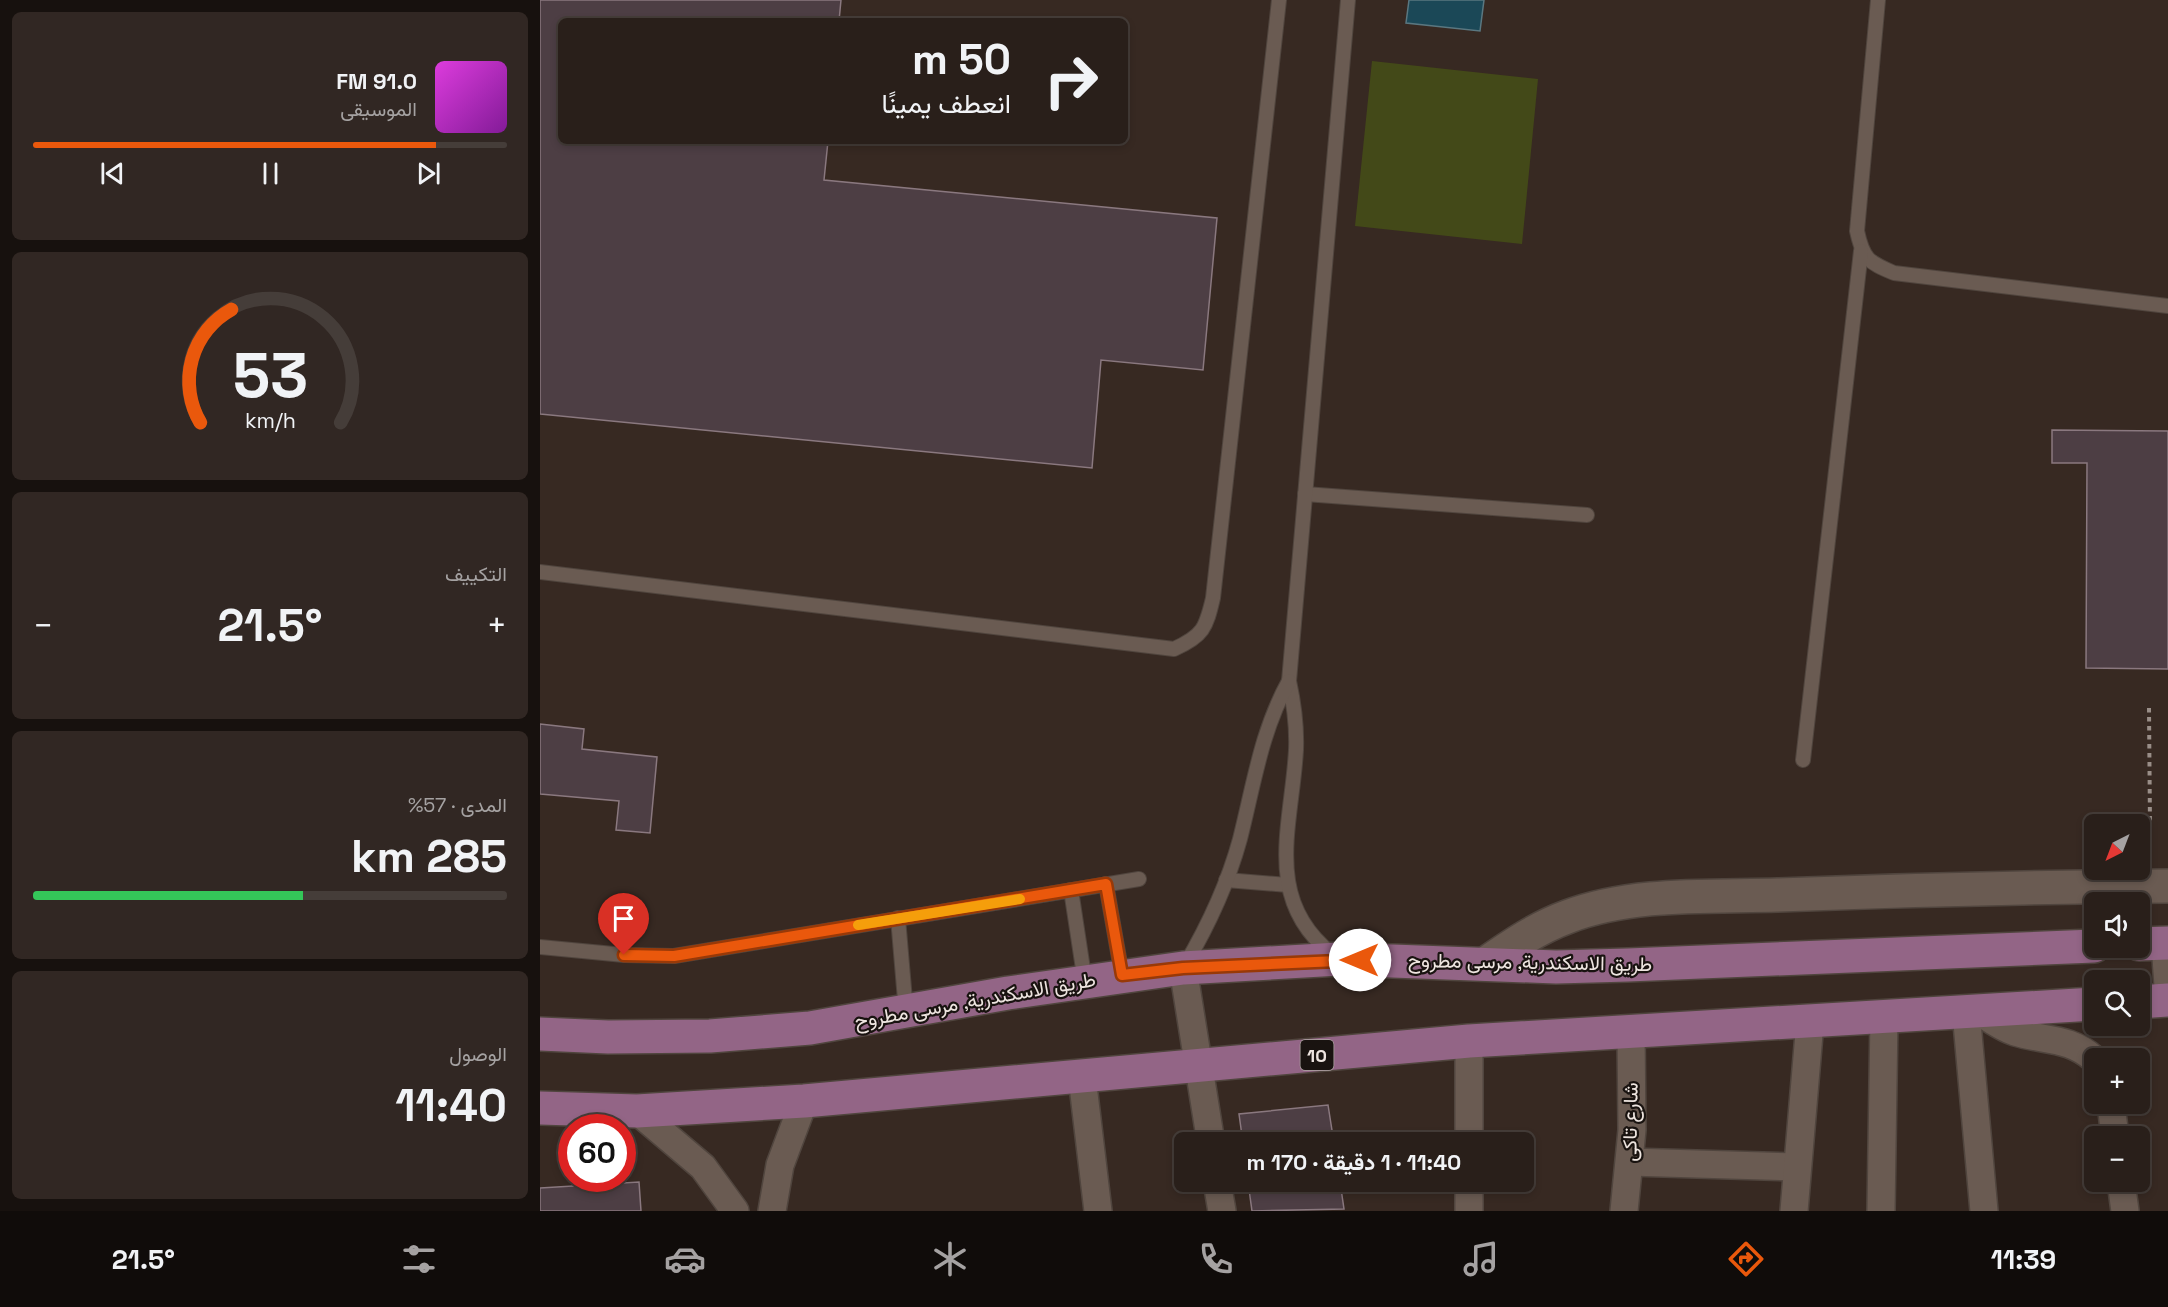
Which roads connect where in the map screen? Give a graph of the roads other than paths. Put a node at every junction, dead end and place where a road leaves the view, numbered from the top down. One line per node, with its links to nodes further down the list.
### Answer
1 (1279, 0): 8 (lane)
2 (1348, 0): 6 (lane)
3 (1878, 0): 4 (lane)
4 (1861, 251): 5 (lane); 10 (lane)
5 (2168, 306)
6 (1305, 494): 7 (lane); 9 (lane)
7 (1587, 515)
8 (540, 572)
9 (1289, 681): 12 (lane); 14 (lane)
10 (1803, 760)
11 (1139, 879): 13 (lane)
12 (1226, 880): 14 (lane); 23 (lane)
13 (1106, 884): 16 (lane); 24 (lane)
14 (1287, 885): 21 (lane)
15 (2168, 886): 22 (main road)
16 (1071, 890): 17 (lane); 25 (lane)
17 (898, 918): 20 (lane); 31 (lane)
18 (2157, 943): 26 (street)
19 (2084, 946): 22 (main road, طريق الاسكندرية, مرسى مطروح)
20 (540, 947)
21 (1339, 959): 22 (main road, طريق الاسكندرية, مرسى مطروح); 23 (main road, طريق الاسكندرية, مرسى مطروح)
22 (1485, 964)
23 (1183, 968): 24 (main road, طريق الاسكندرية, مرسى مطروح); 38 (street)
24 (1122, 975): 25 (main road, طريق الاسكندرية, مرسى مطروح)
25 (1085, 982): 31 (main road, طريق الاسكندرية, مرسى مطروح)
26 (2168, 986)
27 (2168, 1000): 28 (main road)
28 (2150, 1001)
29 (2084, 1005): 30 (main road, 10)
30 (1972, 1012): 32 (main road, 10); 37 (street); 58 (street)
31 (907, 1013): 35 (main road, طريق الاسكندرية, مرسى مطروح)
32 (1884, 1017): 33 (main road, 10); 57 (street)
33 (1810, 1022): 34 (main road, 10); 46 (street)
34 (1630, 1032): 36 (main road, 10); 45 (street, شارع تاكى)
35 (540, 1034)
36 (1469, 1041): 38 (main road, 10); 44 (street)
37 (2084, 1052)
38 (1199, 1066): 39 (main road, 10); 43 (street)
39 (1082, 1077): 40 (main road, 10); 52 (street)
40 (804, 1101): 42 (main road, 10); 51 (street)
41 (540, 1108): 42 (main road, 10)
42 (637, 1111): 50 (street)
43 (1209, 1132)
44 (1469, 1132)
45 (1630, 1162): 46 (street); 55 (street, شارع تاكى)
46 (1797, 1167): 56 (street)
47 (1219, 1192): 53 (street)
48 (1469, 1192): 54 (street)
49 (2122, 1192): 59 (street)
50 (735, 1211)
51 (772, 1211)
52 (1098, 1211)
53 (1222, 1211)
54 (1469, 1211)
55 (1624, 1211)
56 (1794, 1211)
57 (1881, 1211)
58 (1984, 1211)
59 (2125, 1211)

